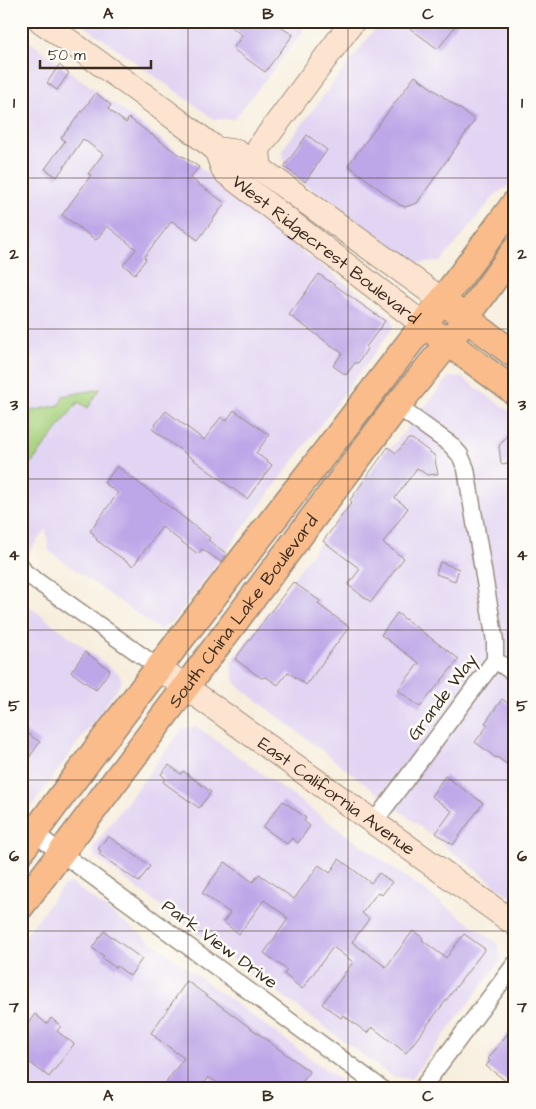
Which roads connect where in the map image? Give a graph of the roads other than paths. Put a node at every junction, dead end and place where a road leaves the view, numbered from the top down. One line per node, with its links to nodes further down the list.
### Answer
1 (41, 21): 3 (main road, West Ridgecrest Boulevard)
2 (343, 24): 4 (main road)
3 (216, 149): 4 (main road, West Ridgecrest Boulevard); 5 (main road, West Ridgecrest Boulevard)
4 (260, 168): 5 (street); 8 (main road, West Ridgecrest Boulevard)
5 (260, 200): 10 (main road, West Ridgecrest Boulevard)
6 (515, 203): 8 (main road, South China Lake Boulevard)
7 (515, 250): 9 (main road, South China Lake Boulevard)
8 (442, 300): 9 (main road); 10 (main road, South China Lake Boulevard)
9 (465, 318): 11 (main road, South China Lake Boulevard); 12 (main road)
10 (424, 325): 11 (main road, West Ridgecrest Boulevard); 17 (main road, South China Lake Boulevard)
11 (448, 343): 13 (main road, West Ridgecrest Boulevard); 14 (main road, South China Lake Boulevard)
12 (515, 355)
13 (515, 392)
14 (397, 406): 16 (street, Grande Way); 19 (main road, South China Lake Boulevard)
15 (22, 570): 17 (street)
16 (495, 660): 18 (street); 20 (street, Grande Way)
17 (159, 668): 19 (main road, East California Avenue); 21 (main road, South China Lake Boulevard)
18 (515, 674)
19 (186, 688): 20 (main road, East California Avenue); 22 (main road, South China Lake Boulevard)
20 (374, 822): 24 (main road, East California Avenue)
21 (28, 842): 22 (street, Park View Drive)
22 (61, 852): 23 (main road, South China Lake Boulevard); 26 (street, Park View Drive)
23 (21, 906)
24 (515, 924)
25 (515, 964): 27 (street)
26 (381, 1088)
27 (422, 1088)

